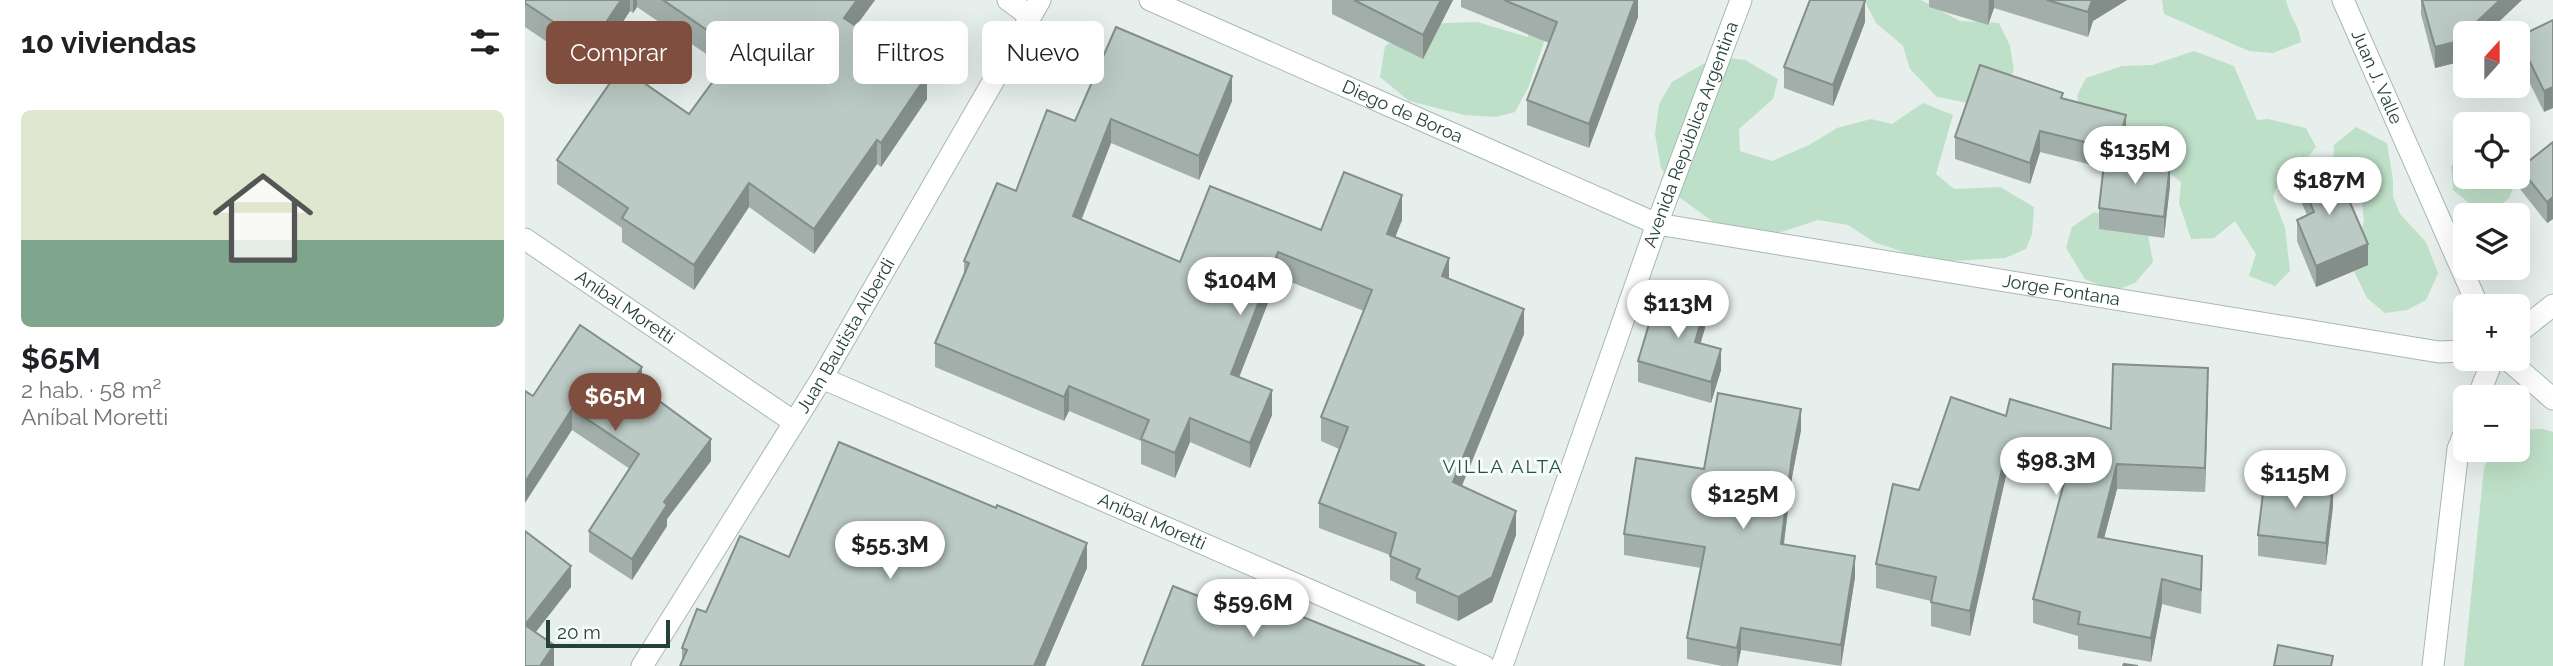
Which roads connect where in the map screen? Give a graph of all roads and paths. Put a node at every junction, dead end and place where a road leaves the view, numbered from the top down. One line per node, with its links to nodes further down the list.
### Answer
1 (1008, 0): 5 (street)
2 (1150, 0): 6 (street, Diego de Boroa)
3 (1741, 0): 6 (street, Avenida República Argentina)
4 (2343, 0): 8 (street, Juan J. Valle)
5 (1035, 8): 13 (street, Juan Bautista Alberdi)
6 (1657, 224): 11 (street, Jorge Fontana); 19 (street, Avenida República Argentina)
7 (525, 239): 15 (street, Aníbal Moretti)
8 (2473, 294)
9 (2553, 306): 10 (street)
10 (2530, 324)
11 (2453, 351)
12 (2521, 371): 14 (street)
13 (822, 378): 15 (street, Juan Bautista Alberdi); 18 (street, Aníbal Moretti)
14 (2553, 399)
15 (794, 422): 17 (street, Juan Bautista Alberdi)
16 (2457, 462): 20 (street)
17 (642, 666)
18 (1484, 666)
19 (1502, 666)
20 (2433, 666)

